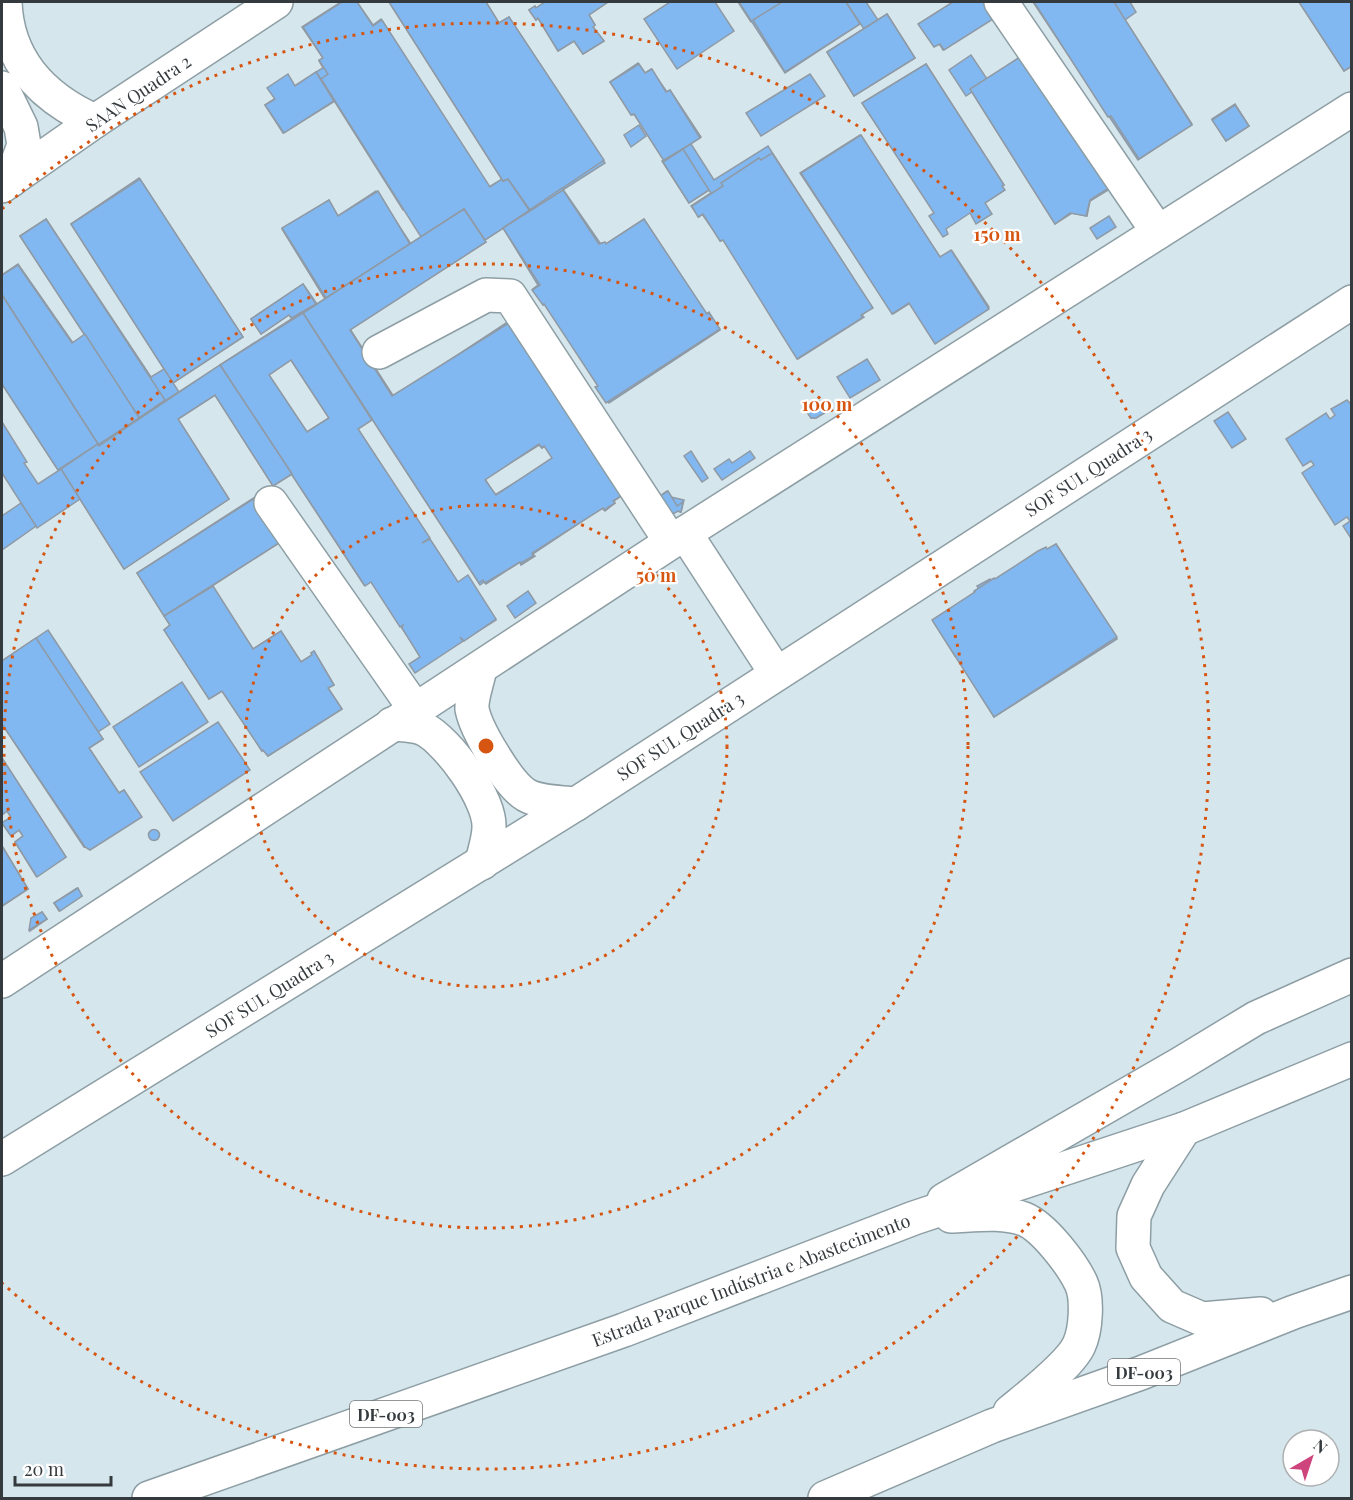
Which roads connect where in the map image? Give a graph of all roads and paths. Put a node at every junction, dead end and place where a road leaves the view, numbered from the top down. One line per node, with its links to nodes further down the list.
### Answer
1 (5, 2): 6 (main road)
2 (276, 2): 6 (main road, SAAN Quadra 2)
3 (1001, 2): 8 (main road)
4 (2, 88): 7 (main road)
5 (1352, 110): 8 (main road)
6 (95, 121): 7 (main road, SAAN Quadra 2)
7 (6, 183)
8 (1158, 232): 12 (main road)
9 (1352, 302): 14 (main road, SOF SUL Quadra 3)
10 (379, 352): 12 (main road)
11 (271, 503): 15 (main road)
12 (678, 537): 13 (main road); 14 (main road)
13 (480, 668): 15 (main road); 16 (main road)
14 (776, 673): 16 (main road, SOF SUL Quadra 3)
15 (403, 716): 17 (main road); 19 (main road)
16 (576, 804): 17 (main road, SOF SUL Quadra 3)
17 (482, 863): 22 (main road, SOF SUL Quadra 3)
18 (1352, 975): 23 (main road)
19 (2, 981)
20 (1352, 1059): 21 (main road, Estrada Parque Indústria e Abastecimento / DF-003)
21 (1184, 1129): 23 (main road, Estrada Parque Indústria e Abastecimento / DF-003); 25 (main road)
22 (2, 1158)
23 (914, 1218): 26 (main road); 27 (main road, Estrada Parque Indústria e Abastecimento / DF-003)
24 (1352, 1292): 25 (main road, DF-003)
25 (1294, 1312): 26 (main road, DF-003)
26 (992, 1426): 28 (main road, DF-003)
27 (148, 1498)
28 (825, 1498)

